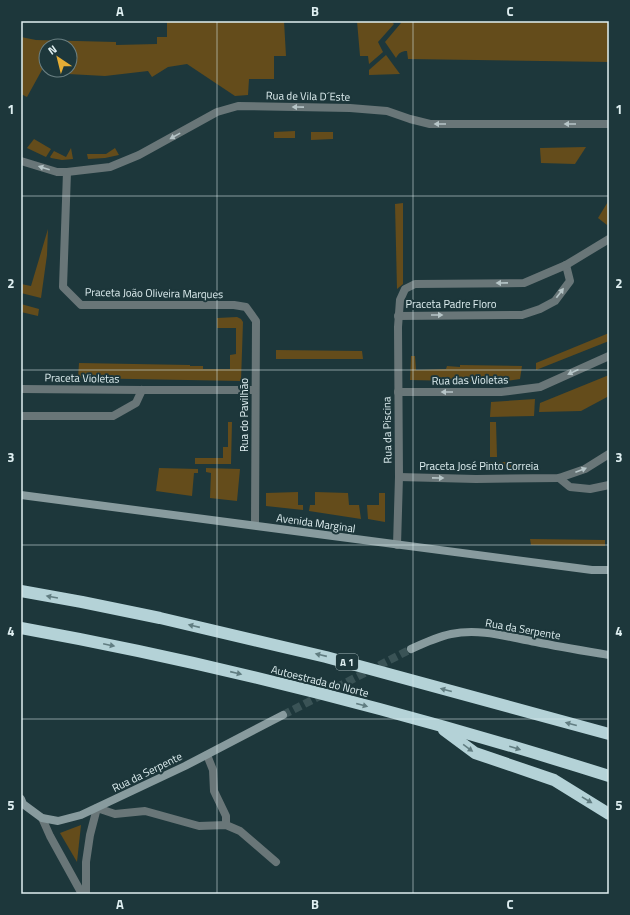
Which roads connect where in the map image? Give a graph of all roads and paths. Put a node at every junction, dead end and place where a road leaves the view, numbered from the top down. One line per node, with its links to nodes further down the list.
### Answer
1 (609, 124): 3 (street, Rua de Vila D´Este, one-way to 3)
2 (21, 161): 3 (street, Rua de Vila D´Este, one-way to 2)
3 (67, 172): 6 (street, Praceta João Oliveira Marques)
4 (609, 239): 5 (street, Praceta Padre Floro)
5 (566, 265): 7 (street, Praceta Padre Floro, one-way to 7); 7 (street, Praceta Padre Floro, one-way to 5)
6 (246, 307): 11 (street, Rua do Pavilhão)
7 (398, 316): 12 (street, Rua da Piscina)
8 (609, 356): 12 (street, Rua das Violetas, one-way to 12)
9 (21, 389): 10 (street, Praceta Violetas)
10 (142, 390): 11 (street, Praceta Violetas); 13 (street)
11 (255, 390): 19 (street, Rua do Pavilhão)
12 (398, 392): 15 (street, Rua da Piscina)
13 (21, 416)
14 (609, 454): 16 (street, Praceta José Pinto Correia, one-way to 14)
15 (399, 477): 16 (street, Praceta José Pinto Correia, one-way to 16); 20 (street, Rua da Piscina)
16 (559, 478): 17 (street, Praceta José Pinto Correia)
17 (609, 485)
18 (21, 495): 19 (street, Avenida Marginal)
19 (255, 525): 20 (street, Avenida Marginal)
20 (397, 545): 21 (street, Avenida Marginal)
21 (609, 570)
22 (21, 591): 28 (highway, A 1, one-way to 22)
23 (21, 628): 27 (highway, Autoestrada do Norte, one-way to 27)
24 (411, 649): 25 (street, Rua da Serpente)
25 (609, 655)
26 (283, 715): 29 (street, Rua da Serpente)
27 (437, 725): 30 (highway, Autoestrada do Norte, one-way to 30); 33 (highway, one-way to 33)
28 (609, 734)
29 (206, 755): 32 (street, Rua da Serpente); 35 (street)
30 (609, 776)
31 (21, 799): 34 (street)
32 (97, 808): 34 (street, Rua da Serpente); 35 (street); 38 (street)
33 (609, 814)
34 (42, 818): 37 (street)
35 (226, 825): 36 (street)
36 (276, 862)
37 (82, 894)
38 (86, 894)

